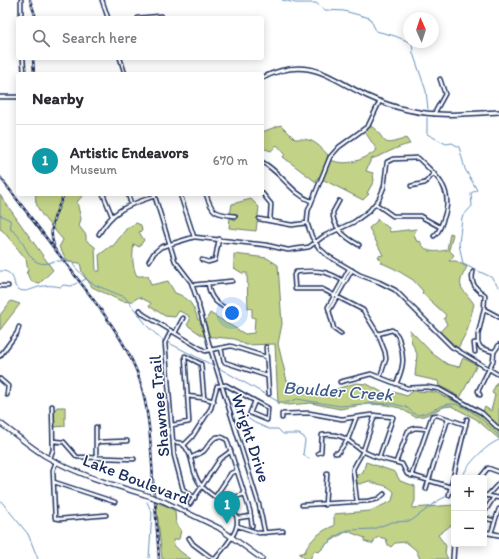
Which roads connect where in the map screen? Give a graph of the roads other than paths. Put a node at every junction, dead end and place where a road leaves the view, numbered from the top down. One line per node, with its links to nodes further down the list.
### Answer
1 (21, 0): 3 (street)
2 (102, 0): 4 (street)
3 (22, 16)
4 (107, 16)
5 (23, 60): 7 (street)
6 (121, 60): 8 (street)
7 (24, 72)
8 (124, 72)
9 (264, 77): 13 (street)
10 (440, 78): 15 (street)
11 (0, 97): 12 (street)
12 (16, 97)
13 (380, 101): 15 (street); 26 (street)
14 (499, 112): 15 (street)
15 (434, 114)
16 (264, 163): 26 (street)
17 (434, 173): 18 (street); 29 (street); 35 (street)
18 (411, 186)
19 (264, 195): 33 (street)
20 (104, 196): 30 (street)
21 (129, 196): 28 (street)
22 (151, 196): 28 (street)
23 (154, 196): 42 (street, Wright Drive)
24 (181, 196): 39 (street)
25 (207, 196): 31 (street)
26 (311, 201): 34 (street)
27 (339, 202): 36 (street)
28 (131, 204): 30 (street)
29 (376, 204): 35 (street); 36 (street)
30 (112, 216): 37 (street)
31 (235, 216)
32 (259, 219): 33 (street)
33 (270, 221): 34 (street)
34 (308, 223): 41 (street)
35 (440, 227): 38 (street)
36 (338, 229): 41 (street); 43 (street)
37 (99, 234)
38 (434, 236)
39 (194, 237): 40 (street); 42 (street)
40 (219, 239): 41 (street); 44 (street)
41 (315, 242): 46 (street)
42 (170, 244): 45 (street); 51 (street, Wright Drive)
43 (359, 245)
44 (202, 260)
45 (149, 261)
46 (350, 270): 49 (street); 74 (street)
47 (473, 272): 55 (street)
48 (232, 281): 50 (street)
49 (344, 281): 54 (street); 54 (street)
50 (208, 283): 51 (street); 57 (street)
51 (192, 285): 69 (street, Wright Drive)
52 (0, 286): 53 (street)
53 (8, 286)
54 (335, 296): 63 (street); 64 (street)
55 (484, 309): 58 (street); 65 (street)
56 (140, 310): 61 (street)
57 (237, 315)
58 (499, 317)
59 (183, 318): 62 (street)
60 (19, 327): 72 (street)
61 (171, 331): 62 (street); 97 (street, Shawnee Trail)
62 (175, 333): 69 (street)
63 (341, 334)
64 (378, 334): 77 (street); 80 (street)
65 (478, 343): 70 (street); 71 (street)
66 (499, 345): 71 (street)
67 (266, 347): 73 (street)
68 (221, 348): 69 (street); 73 (street); 76 (street)
69 (211, 351): 81 (street, Wright Drive)
70 (475, 352)
71 (494, 352): 74 (street)
72 (0, 356)
73 (266, 357): 76 (street)
74 (489, 369): 75 (street); 84 (street)
75 (499, 375)
76 (267, 376): 82 (street)
77 (380, 377): 79 (street); 80 (street)
78 (0, 379): 83 (street)
79 (340, 382)
80 (396, 384): 102 (street)
81 (222, 385): 87 (street); 88 (street); 159 (street, Wright Drive)
82 (268, 394)
83 (7, 395)
84 (480, 395)
85 (187, 396): 86 (street); 86 (street); 97 (street)
86 (204, 398): 87 (street)
87 (214, 401): 108 (street)
88 (255, 401): 88 (street)
89 (52, 406): 104 (street)
90 (375, 415): 91 (street); 110 (street); 116 (street)
91 (356, 417): 92 (street); 103 (street)
92 (282, 418)
93 (448, 419): 96 (street); 98 (street); 126 (street)
94 (467, 419): 98 (street)
95 (0, 423): 114 (main road, Lake Boulevard)
96 (429, 424): 100 (street); 101 (street)
97 (172, 425): 107 (street, Shawnee Trail)
98 (466, 425): 123 (street)
99 (96, 426): 106 (street)
100 (420, 428): 101 (street); 119 (street)
101 (427, 429): 125 (street)
102 (499, 429)
103 (348, 439): 110 (street); 111 (street); 112 (street)
104 (53, 441): 114 (street); 115 (street)
105 (127, 441): 106 (street)
106 (96, 442): 115 (street)
107 (173, 442): 108 (street); 140 (street, Shawnee Trail)
108 (184, 445): 113 (street)
109 (231, 451): 113 (street); 120 (street); 129 (street)
110 (363, 451): 116 (street); 143 (street)
111 (318, 453)
112 (335, 453)
113 (192, 456): 129 (street)
114 (50, 458): 118 (main road, Lake Boulevard)
115 (96, 458): 117 (street)
116 (379, 458): 119 (street)
117 (134, 460)
118 (56, 461): 127 (street); 162 (main road, Lake Boulevard, bridge)
119 (396, 462): 125 (street)
120 (237, 470): 134 (street); 138 (street)
121 (499, 472): 124 (street)
122 (327, 473): 146 (street)
123 (456, 475)
124 (482, 475)
125 (411, 476): 126 (street)
126 (428, 481): 130 (street); 131 (street)
127 (54, 482): 142 (street); 150 (street)
128 (499, 483): 133 (street)
129 (202, 486): 138 (street); 140 (street)
130 (451, 487)
131 (426, 489)
132 (451, 492): 137 (street)
133 (487, 493)
134 (244, 494): 147 (street); 151 (street)
135 (384, 494): 143 (street)
136 (487, 495): 139 (street)
137 (449, 496)
138 (215, 497): 147 (street)
139 (494, 497): 141 (street); 149 (street)
140 (195, 498): 144 (street)
141 (499, 498)
142 (115, 502)
143 (357, 502): 146 (street)
144 (190, 504)
145 (302, 505): 146 (street)
146 (325, 505)
147 (229, 506): 152 (street)
148 (499, 509): 160 (street)
149 (485, 511)
150 (106, 515)
151 (251, 516): 152 (street); 156 (street)
152 (238, 518): 155 (street)
153 (487, 519): 154 (street)
154 (492, 520)
155 (238, 526): 159 (street); 162 (street)
156 (252, 526)
157 (283, 531): 159 (street)
158 (487, 532): 160 (street)
159 (265, 533)
160 (491, 533): 161 (street)
161 (499, 535)
162 (232, 537): 165 (street); 166 (main road, Lake Boulevard)
163 (189, 538): 165 (street)
164 (454, 547): 167 (street)
165 (214, 559)
166 (262, 559)
167 (453, 559)

